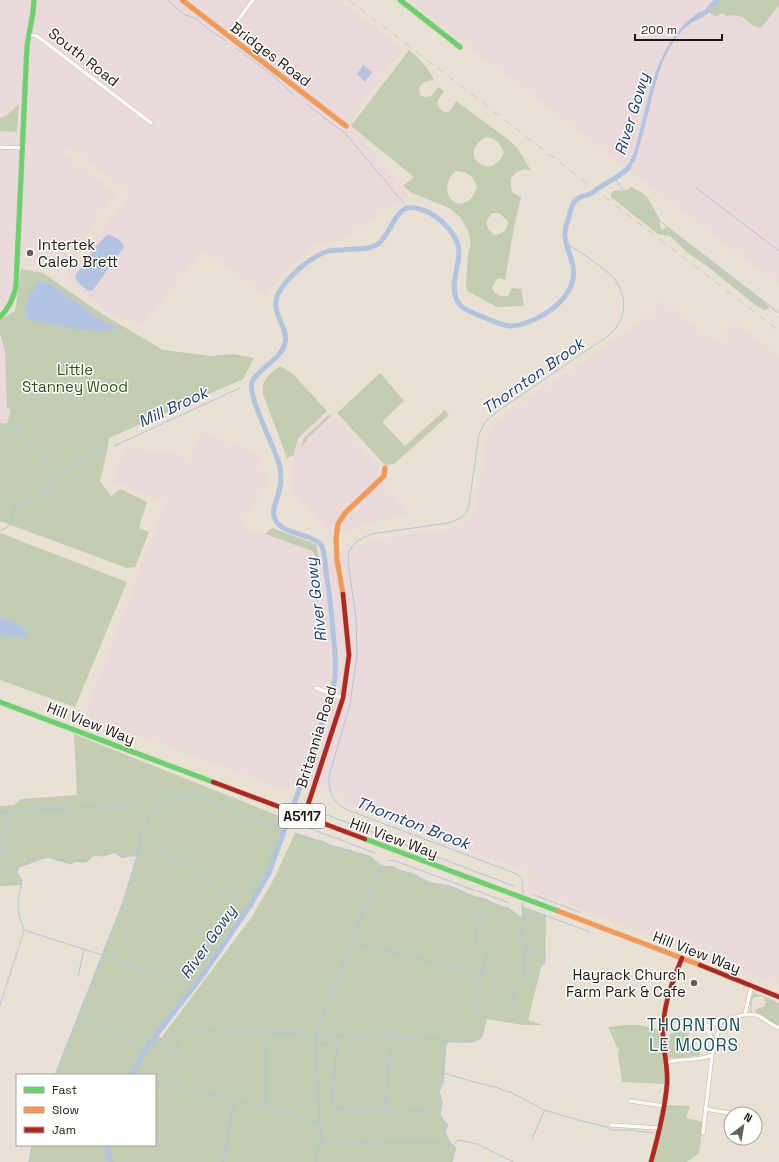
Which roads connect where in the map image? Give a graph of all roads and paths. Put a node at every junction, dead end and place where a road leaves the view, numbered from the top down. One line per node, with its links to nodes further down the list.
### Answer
1 (34, 0): 5 (street, South Road)
2 (182, 0): 6 (street, Bridges Road)
3 (253, 0): 6 (street)
4 (400, 0): 7 (street)
5 (29, 35): 8 (street, South Road); 11 (street)
6 (227, 35): 9 (street, Bridges Road)
7 (460, 47)
8 (151, 123)
9 (346, 126)
10 (0, 147): 11 (street)
11 (22, 148): 12 (street)
12 (0, 317)
13 (385, 468): 15 (street, Britannia Road)
14 (316, 688): 15 (street)
15 (343, 698): 17 (street, Britannia Road)
16 (0, 702): 17 (street, Hill View Way / A5117)
17 (304, 817): 18 (street, Hill View Way / A5117)
18 (682, 958): 19 (street, Hill View Way / A5117); 27 (street)
19 (752, 986): 20 (street, Hill View Way / A5117); 21 (street)
20 (779, 997)
21 (745, 1015): 22 (street); 23 (street)
22 (721, 1021): 24 (street); 24 (street)
23 (779, 1028)
24 (714, 1044): 25 (street)
25 (712, 1055): 26 (street); 28 (street)
26 (704, 1059): 27 (street); 28 (street)
27 (666, 1063): 30 (street)
28 (710, 1067): 31 (street)
29 (630, 1101): 30 (street)
30 (664, 1106): 34 (street)
31 (706, 1109): 32 (street); 35 (street)
32 (723, 1112)
33 (611, 1125): 34 (street)
34 (659, 1128): 36 (street)
35 (703, 1133)
36 (651, 1162)

